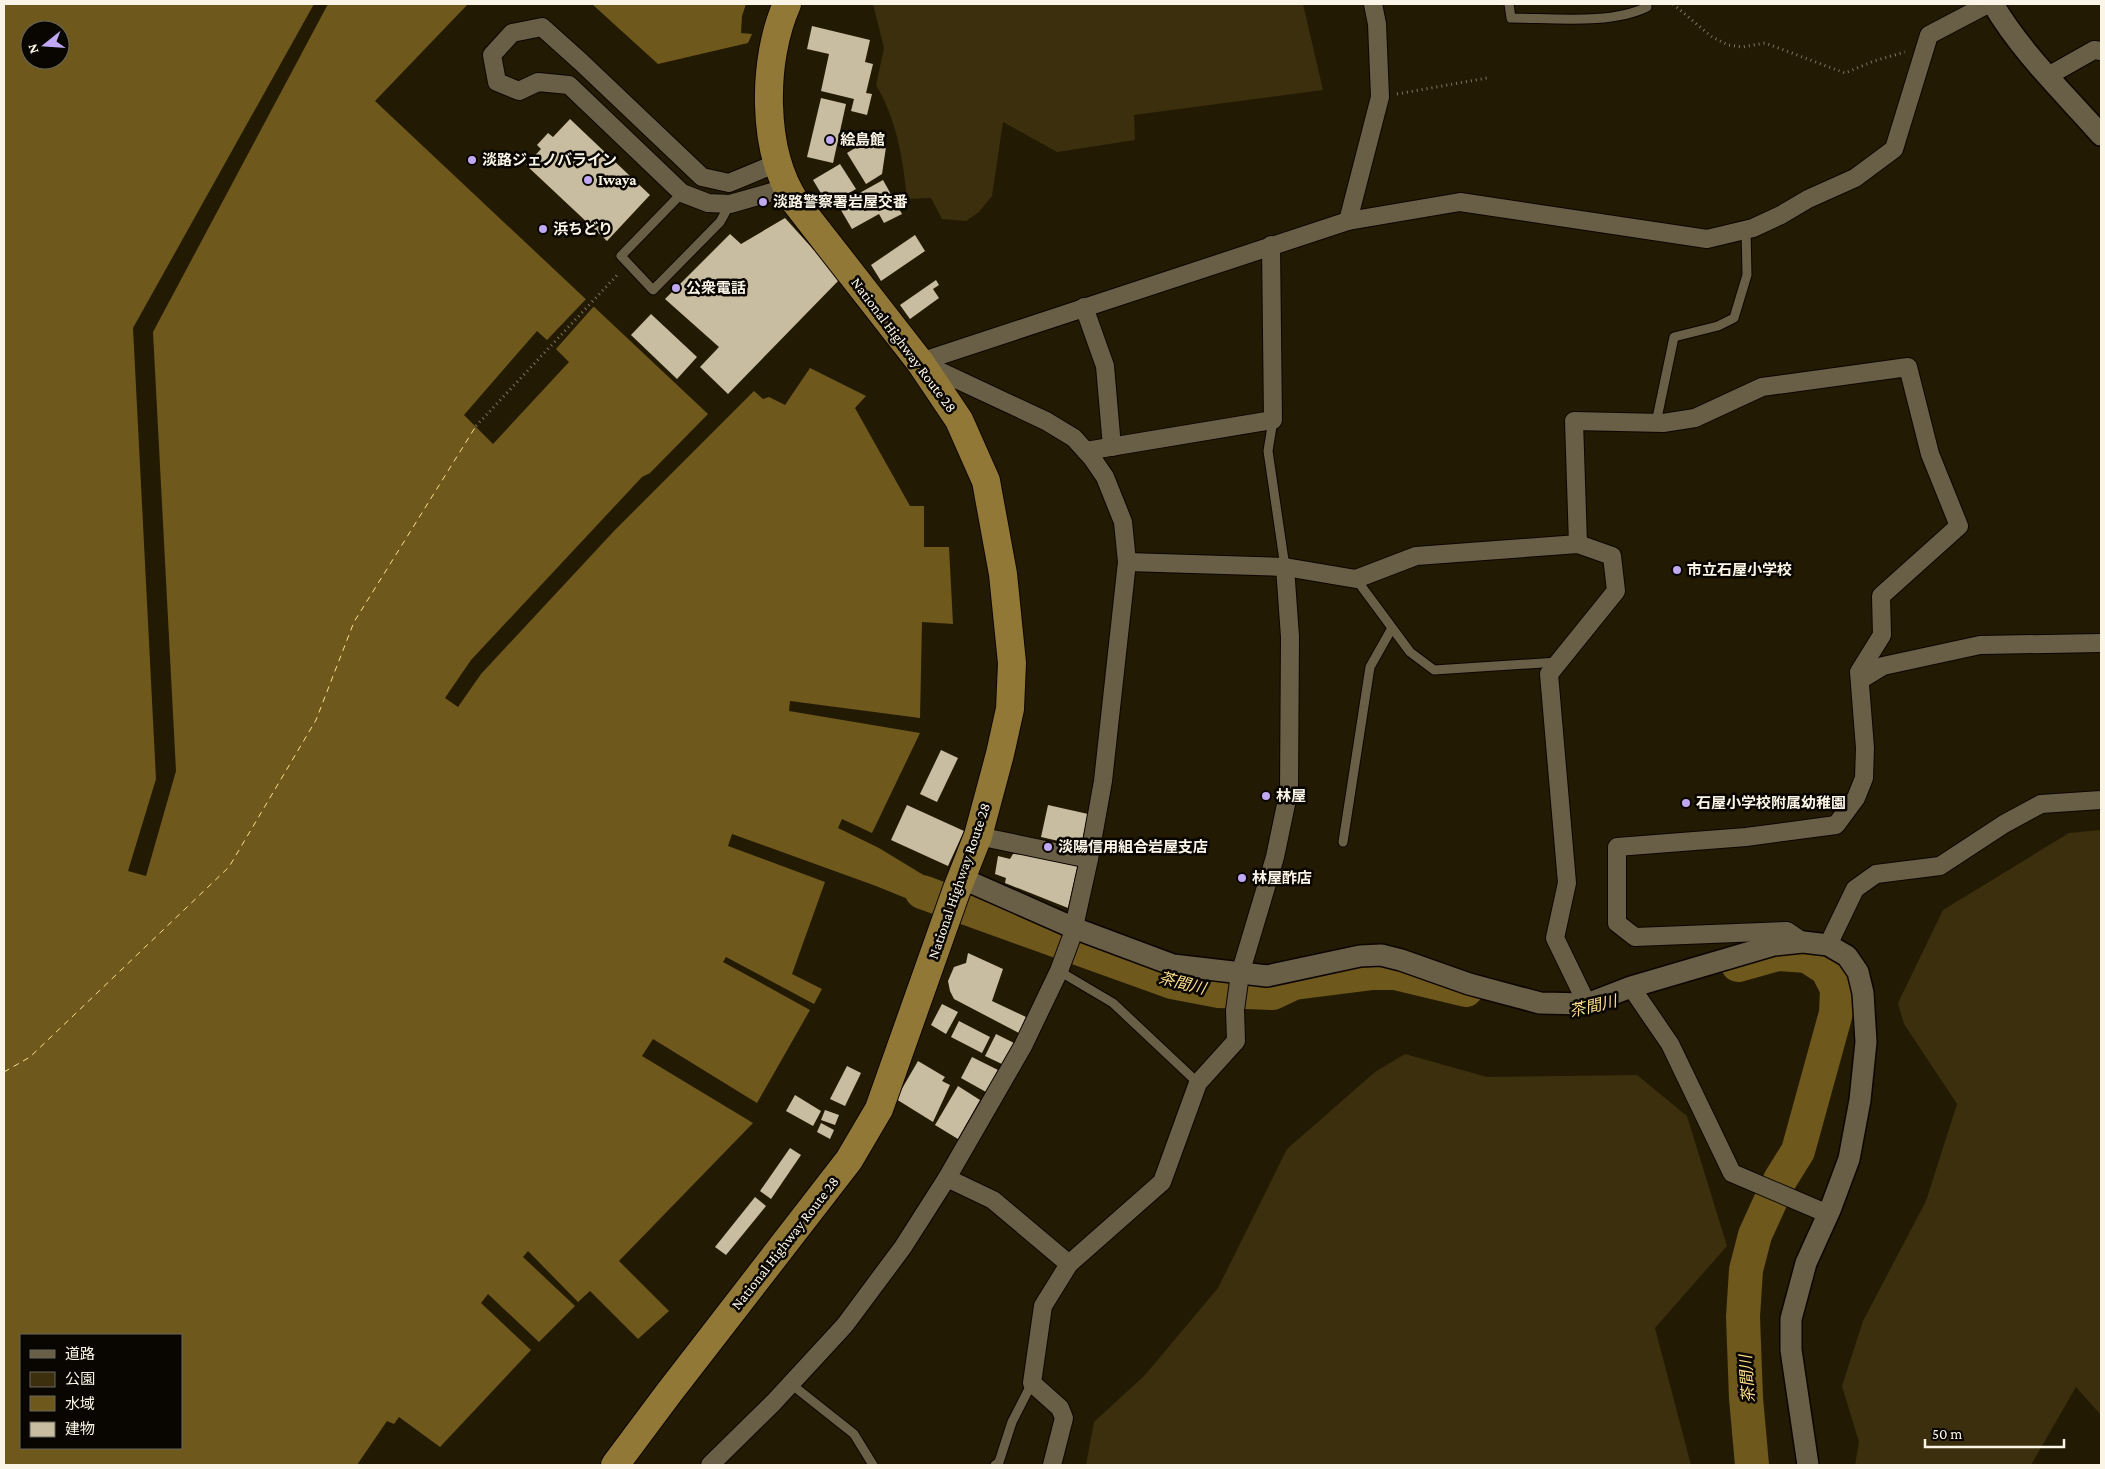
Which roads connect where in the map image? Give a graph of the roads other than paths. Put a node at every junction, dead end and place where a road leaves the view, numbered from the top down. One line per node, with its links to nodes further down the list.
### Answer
1 (787, 4): 10 (highway, National Highway Route 28)
2 (1373, 4): 13 (street)
3 (1509, 4): 6 (lane)
4 (1988, 4): 14 (street)
5 (1994, 4): 8 (street)
6 (1647, 7)
7 (2101, 51): 8 (street)
8 (2048, 76): 9 (street)
9 (2101, 134)
10 (782, 176): 11 (street); 12 (street); 17 (highway, National Highway Route 28)
11 (682, 193): 12 (street); 12 (lane)
12 (730, 204)
13 (1348, 221): 14 (street); 15 (street)
14 (1746, 230): 19 (lane)
15 (1271, 245): 16 (street); 18 (street)
16 (1084, 307): 17 (street); 20 (street)
17 (920, 362): 21 (street); 31 (highway, National Highway Route 28)
18 (1274, 420): 20 (street); 24 (lane)
19 (1656, 423): 22 (street); 29 (street)
20 (1112, 447): 21 (street)
21 (1086, 451): 23 (street)
22 (1578, 544): 25 (street); 28 (street)
23 (1127, 562): 24 (street); 33 (street)
24 (1285, 567): 25 (street); 39 (street)
25 (1356, 579): 26 (lane)
26 (1392, 628): 28 (lane); 32 (lane)
27 (2101, 643): 29 (street)
28 (1558, 662): 41 (street)
29 (1860, 680): 36 (street)
30 (2101, 800): 37 (street)
31 (978, 836): 33 (street); 34 (highway, National Highway Route 28)
32 (1343, 842)
33 (1089, 859): 35 (street)
34 (959, 884): 35 (street); 48 (highway, National Highway Route 28)
35 (1073, 932): 38 (street); 39 (street)
36 (1803, 942): 37 (street); 40 (street)
37 (1828, 945): 44 (street)
38 (1061, 965): 42 (lane); 43 (street)
39 (1239, 978): 41 (street); 42 (street)
40 (1631, 987): 41 (street); 44 (street)
41 (1587, 1004)
42 (1198, 1083): 45 (street)
43 (947, 1178): 45 (street); 47 (street)
44 (1825, 1213): 53 (street)
45 (1069, 1264): 46 (street)
46 (1032, 1383): 51 (lane); 52 (street)
47 (791, 1384): 49 (street); 50 (lane)
48 (615, 1465)
49 (710, 1465)
50 (873, 1465)
51 (995, 1465)
52 (1052, 1465)
53 (1808, 1465)

